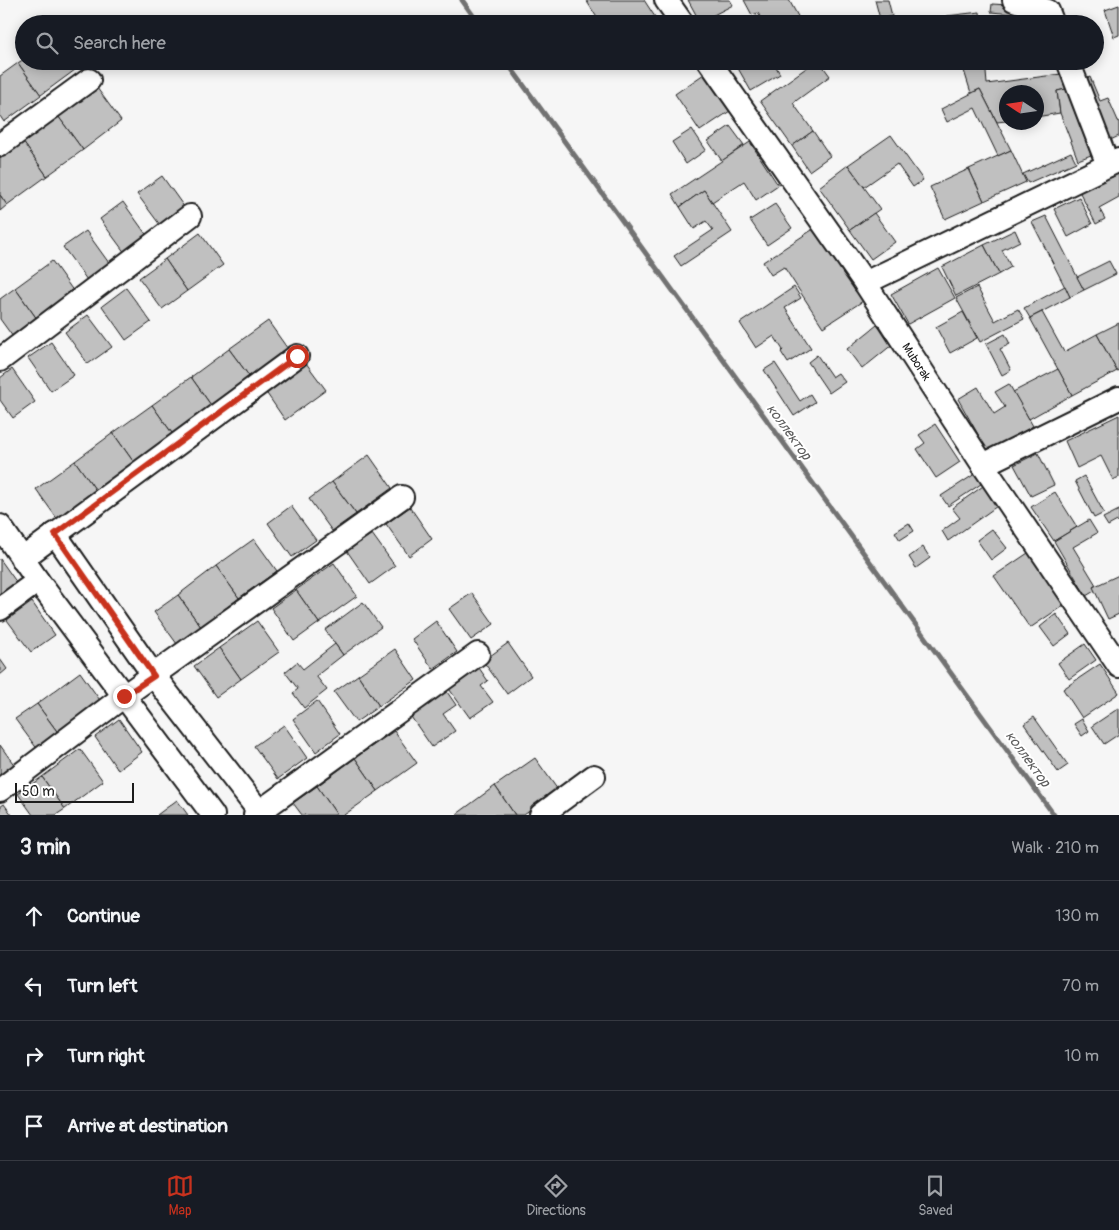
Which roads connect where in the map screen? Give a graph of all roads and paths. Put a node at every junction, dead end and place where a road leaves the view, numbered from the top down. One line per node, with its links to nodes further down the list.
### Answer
1 (666, 0): 3 (street)
2 (1014, 0): 4 (street)
3 (677, 15)
4 (1050, 15)
5 (715, 70): 11 (street, Muborak)
6 (1072, 70): 9 (street)
7 (89, 80): 8 (street)
8 (0, 145)
9 (1113, 162): 11 (street)
10 (190, 216): 13 (street)
11 (865, 283): 15 (street, Muborak)
12 (297, 356): 18 (street)
13 (0, 360)
14 (1119, 398): 15 (street)
15 (983, 465): 22 (street, Muborak)
16 (402, 497): 25 (street)
17 (0, 526): 19 (street)
18 (55, 534): 19 (street); 25 (street)
19 (22, 559): 20 (street)
20 (38, 581): 21 (street); 26 (street)
21 (0, 609)
22 (1112, 642): 24 (street, Muborak)
23 (478, 654): 29 (street)
24 (1119, 666)
25 (154, 676): 26 (street); 29 (street)
26 (124, 696): 28 (street); 30 (street)
27 (594, 776): 31 (street)
28 (0, 790)
29 (259, 814)
30 (214, 815)
31 (541, 815)

